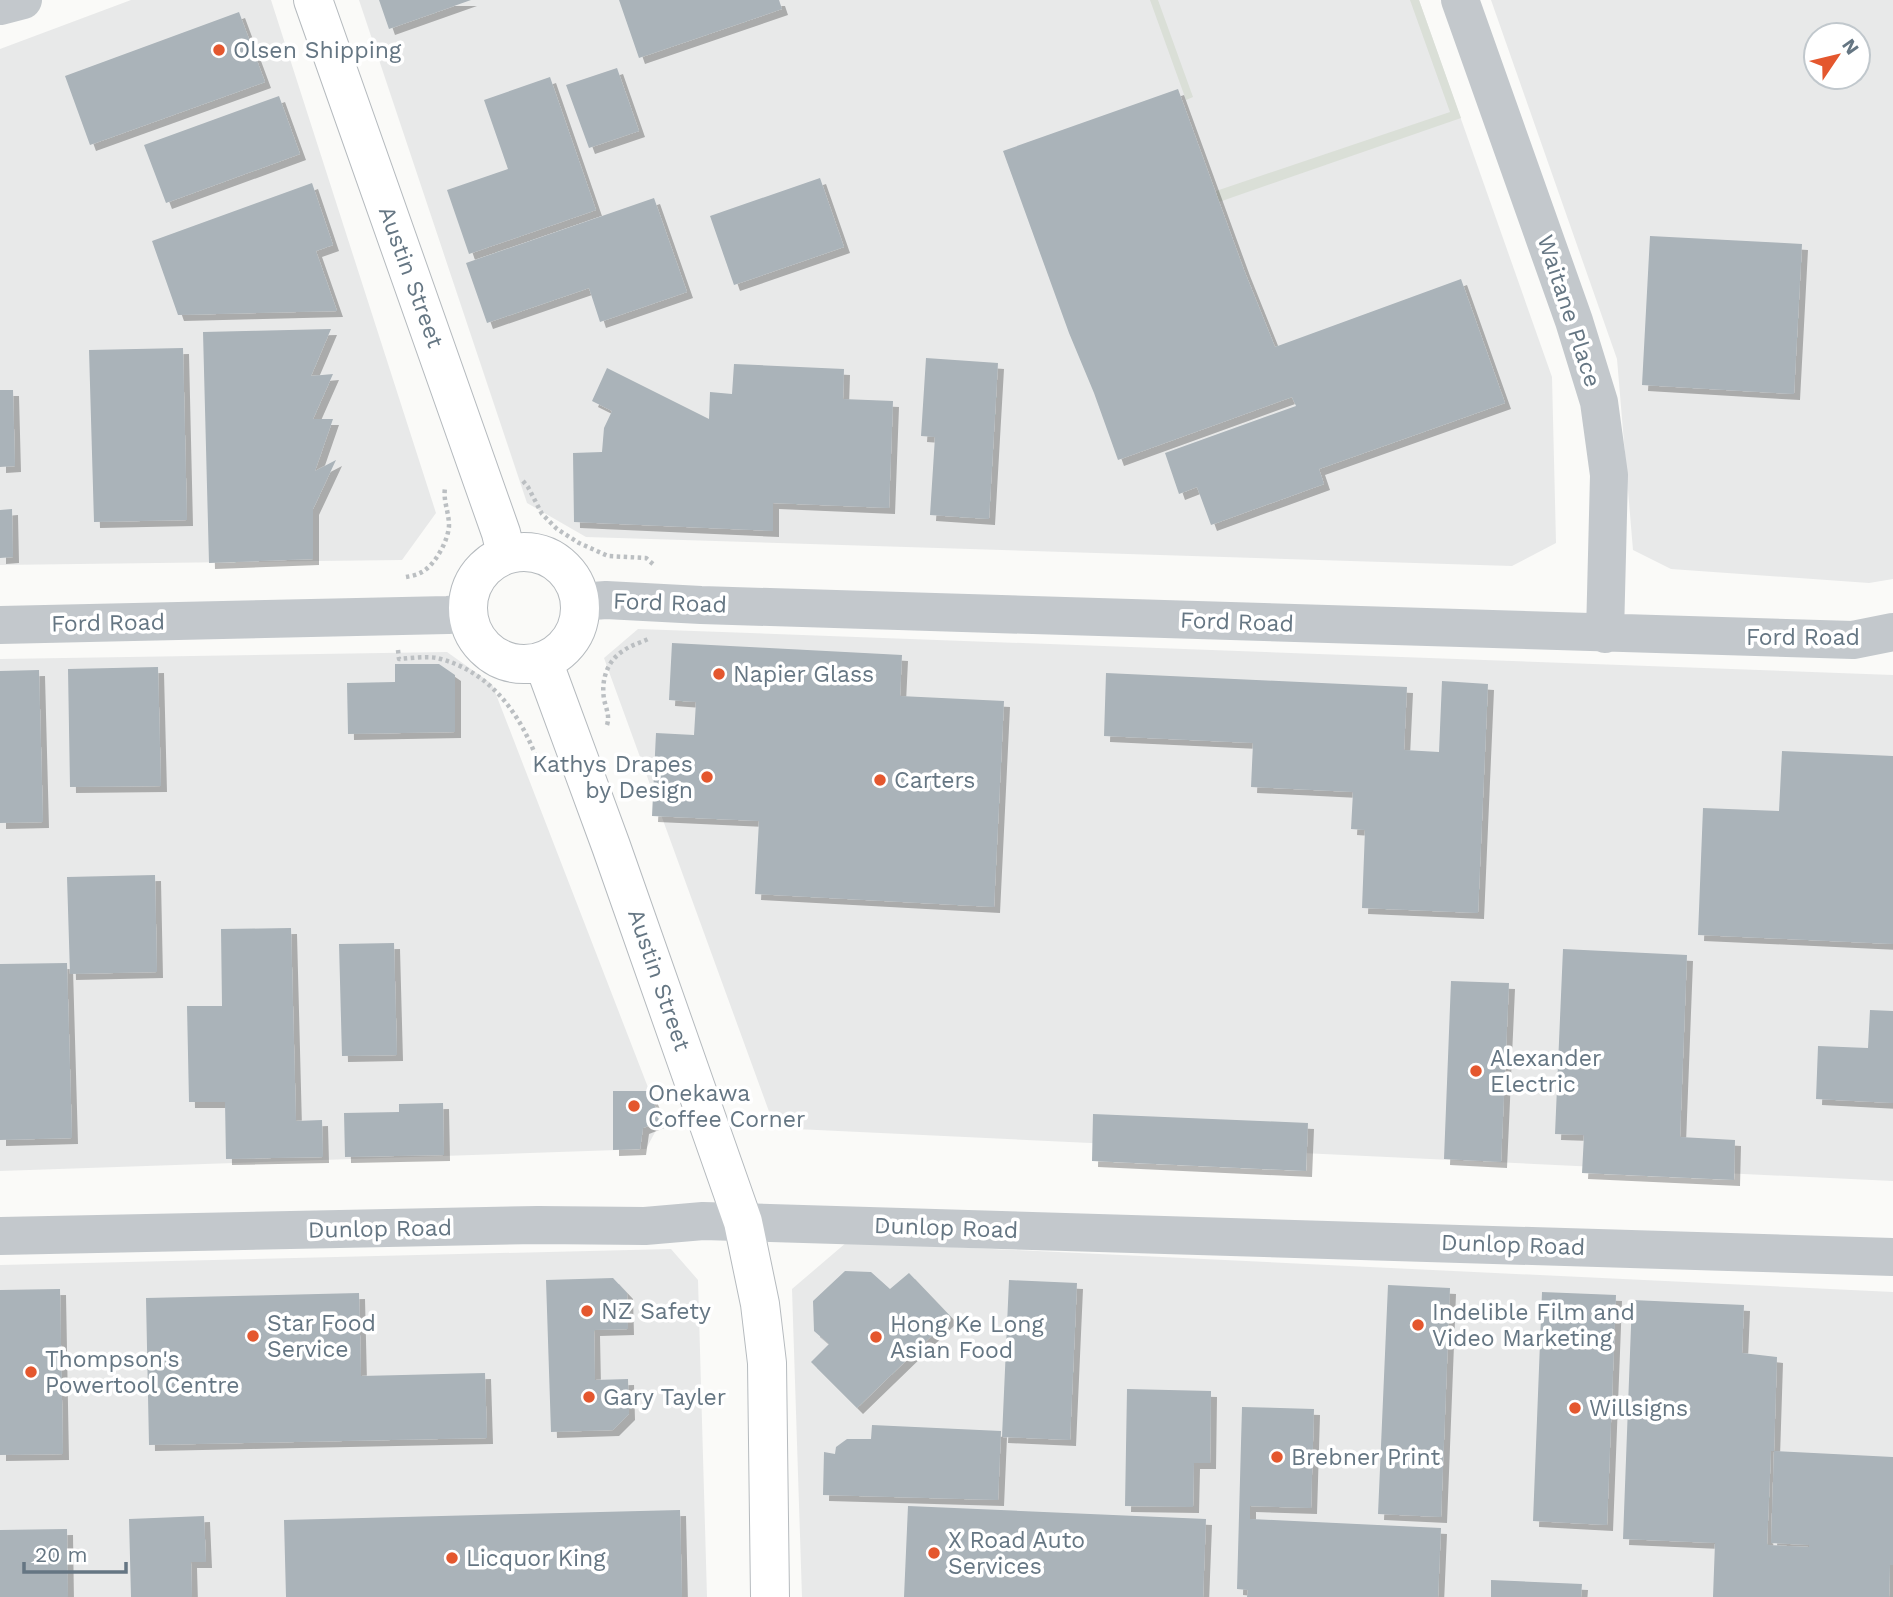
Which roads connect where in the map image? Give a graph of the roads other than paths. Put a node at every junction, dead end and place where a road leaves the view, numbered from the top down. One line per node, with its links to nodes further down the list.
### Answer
1 (23, 0): 4 (street)
2 (313, 0): 5 (main road, Austin Street)
3 (1460, 0): 10 (street, Waitane Place)
4 (0, 6)
5 (506, 554): 6 (main road); 7 (main road)
6 (580, 602): 10 (street, Ford Road); 11 (main road)
7 (468, 613): 8 (street, Ford Road); 11 (main road)
8 (0, 625)
9 (1893, 632): 10 (street, Ford Road)
10 (1605, 634)
11 (543, 661): 12 (main road, Austin Street)
12 (743, 1222): 13 (street, Dunlop Road); 14 (street, Dunlop Road); 15 (main road, Austin Street)
13 (0, 1236)
14 (1893, 1257)
15 (770, 1597)

